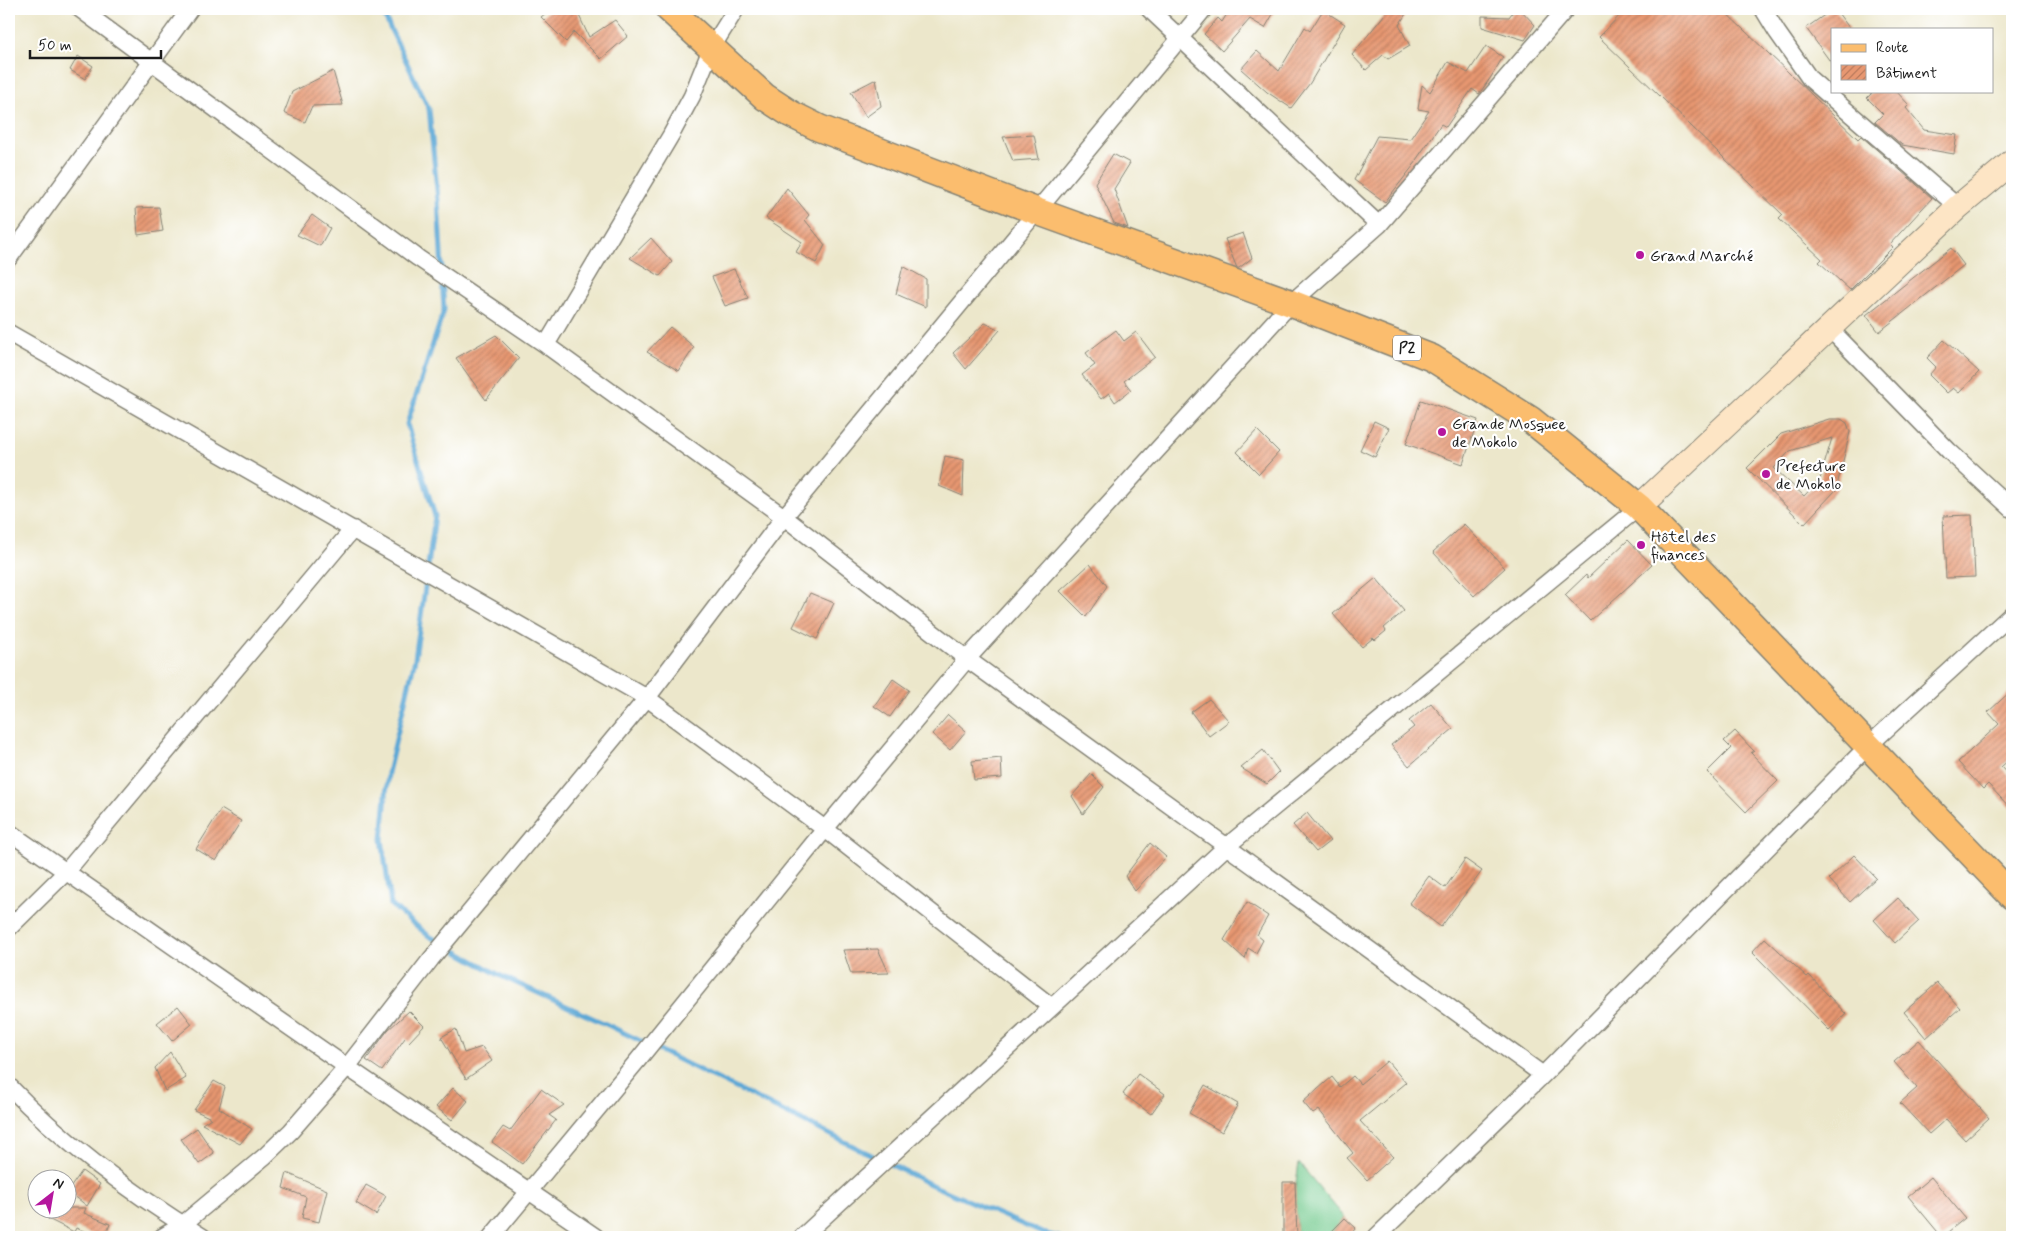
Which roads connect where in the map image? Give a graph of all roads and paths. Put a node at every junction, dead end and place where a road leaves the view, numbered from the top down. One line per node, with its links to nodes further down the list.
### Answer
1 (80, 9): 11 (street)
2 (190, 9): 11 (street)
3 (669, 9): 10 (main road, P2)
4 (736, 9): 10 (street)
5 (1149, 9): 9 (street)
6 (1204, 9): 9 (street)
7 (1566, 9): 15 (street)
8 (1763, 9): 13 (street)
9 (1180, 38): 14 (street); 15 (street)
10 (711, 48): 14 (main road, P2); 20 (street)
11 (151, 62): 16 (street); 20 (street)
12 (2012, 162): 13 (street)
13 (1958, 207): 18 (street)
14 (1036, 211): 17 (main road, P2); 23 (street)
15 (1379, 225): 17 (street)
16 (9, 258)
17 (1292, 303): 21 (main road, P2); 26 (street)
18 (1829, 328): 21 (street); 22 (street)
19 (9, 333): 24 (street)
20 (546, 345): 23 (street)
21 (1639, 507): 28 (main road, P2); 31 (street)
22 (2012, 509)
23 (784, 517): 26 (street); 27 (street)
24 (353, 529): 27 (street); 32 (street)
25 (2012, 614): 28 (street)
26 (967, 659): 29 (street); 31 (street)
27 (648, 698): 29 (street); 36 (street)
28 (1868, 746): 33 (main road, P2); 37 (street)
29 (825, 829): 35 (street); 39 (street)
30 (9, 832): 32 (street)
31 (1227, 846): 35 (street); 37 (street)
32 (66, 872): 34 (street); 36 (street)
33 (2012, 896)
34 (9, 928)
35 (1052, 1007): 45 (street)
36 (347, 1067): 39 (street); 40 (street)
37 (1543, 1075): 46 (street)
38 (9, 1086): 40 (street)
39 (529, 1191): 43 (street); 44 (street)
40 (182, 1225): 41 (street); 42 (street)
41 (162, 1237)
42 (202, 1237)
43 (490, 1237)
44 (596, 1237)
45 (802, 1237)
46 (1376, 1237)

